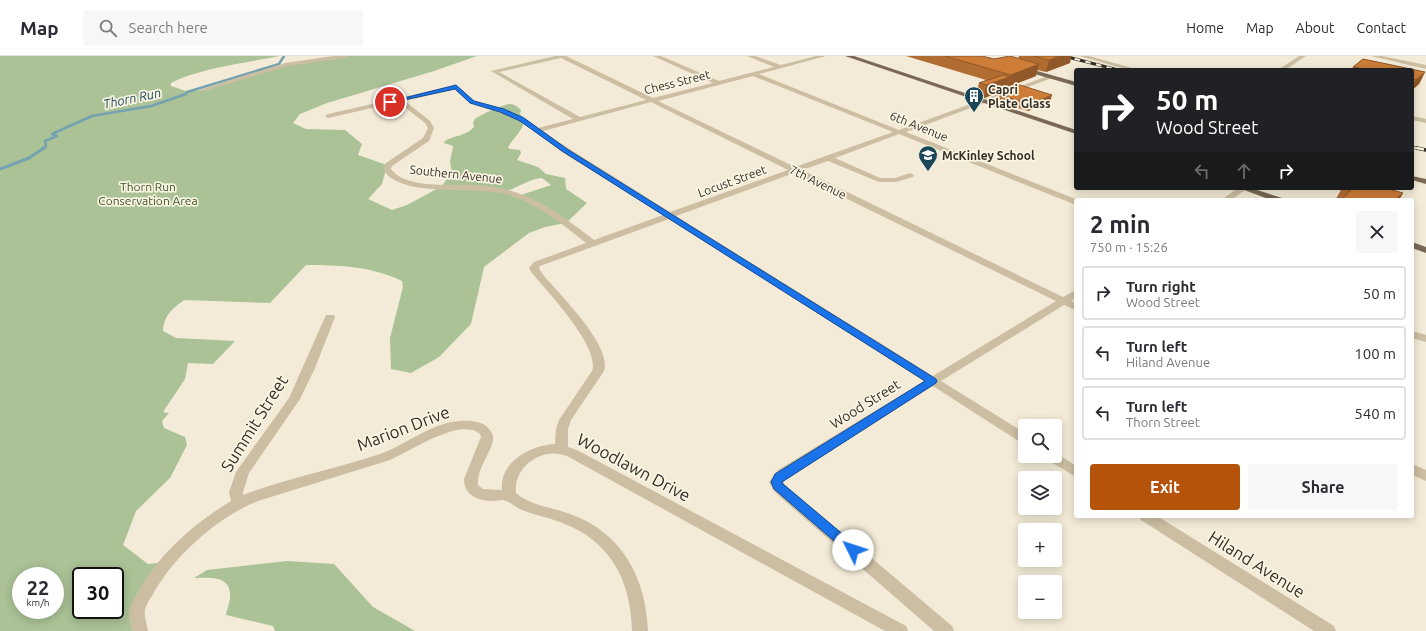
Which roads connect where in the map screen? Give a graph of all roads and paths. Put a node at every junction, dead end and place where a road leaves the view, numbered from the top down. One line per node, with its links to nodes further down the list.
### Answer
1 (345, 56): 19 (street)
2 (562, 56): 21 (street, 7th Avenue); 25 (street)
3 (656, 56): 17 (street)
4 (750, 56): 10 (street)
5 (823, 56): 10 (street, Chess Street)
6 (848, 56): 22 (main road)
7 (1082, 56): 13 (street)
8 (1303, 56): 14 (street)
9 (1374, 56): 11 (street)
10 (780, 67): 15 (street, Chess Street)
11 (1426, 67)
12 (1019, 68): 16 (main road)
13 (1128, 68)
14 (1284, 68)
15 (753, 74): 17 (street, Chess Street); 29 (street, 6th Avenue)
16 (1050, 77): 18 (main road); 22 (street, Locust Street)
17 (719, 83): 21 (street, Chess Street)
18 (1074, 83)
19 (202, 90)
20 (400, 100): 23 (street); 27 (street); 41 (street, Southern Avenue)
21 (651, 100): 25 (street, Chess Street); 31 (street, 7th Avenue)
22 (984, 102): 28 (main road); 29 (street, Locust Street)
23 (328, 116)
24 (1414, 118): 26 (street)
25 (579, 119): 27 (street, Chess Street)
26 (1426, 121)
27 (537, 130): 40 (street)
28 (1074, 131)
29 (899, 132): 30 (street, Locust Street); 39 (street, 6th Avenue)
30 (828, 158): 31 (street, Locust Street); 32 (street)
31 (795, 170): 40 (street, Locust Street); 45 (street, 7th Avenue)
32 (910, 175)
33 (1414, 179): 34 (main road)
34 (1426, 182)
35 (1240, 190): 37 (street)
36 (1249, 190): 38 (main road)
37 (1228, 198)
38 (1272, 198)
39 (1074, 201)
40 (670, 216): 41 (street, Locust Street); 50 (street)
41 (592, 243): 52 (street, Locust Street)
42 (1414, 246): 43 (main road)
43 (1426, 250)
44 (1074, 293): 45 (street, Wood Street)
45 (1063, 300): 46 (street, 7th Avenue); 50 (street, Wood Street)
46 (1074, 306)
47 (330, 317): 58 (street, Summit Street)
48 (1414, 335): 49 (street)
49 (1426, 339)
50 (932, 381): 51 (street); 63 (street, Wood Street)
51 (1018, 435)
52 (561, 449): 57 (street, Woodlawn Drive); 62 (street, Woodlawn Drive)
53 (1062, 463): 54 (street)
54 (1074, 471)
55 (1414, 471): 56 (street)
56 (1426, 476)
57 (509, 495): 58 (street, Marion Drive); 61 (street)
58 (238, 503): 60 (street)
59 (1149, 518): 64 (street, Hiland Avenue)
60 (140, 631)
61 (640, 631)
62 (900, 631)
63 (946, 631)
64 (1328, 631)

